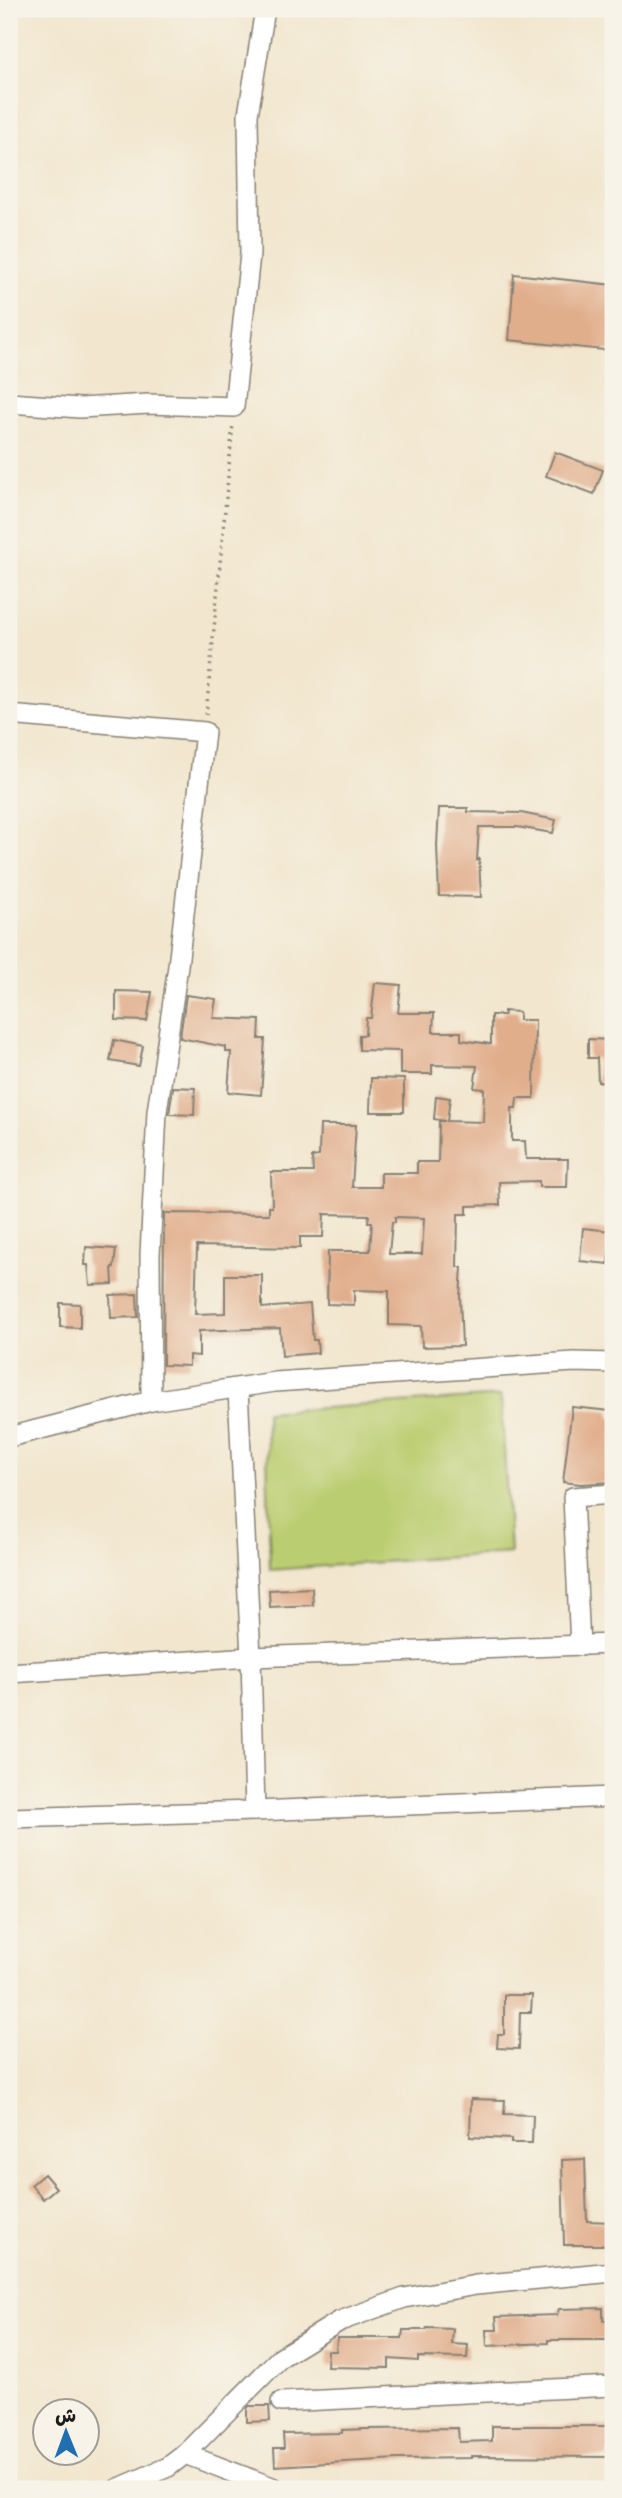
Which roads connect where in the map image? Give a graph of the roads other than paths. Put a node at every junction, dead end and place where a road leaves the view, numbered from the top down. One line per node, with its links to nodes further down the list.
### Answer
1 (265, 9): 2 (street)
2 (9, 403)
3 (9, 715): 6 (street)
4 (613, 1363): 5 (street)
5 (238, 1389): 6 (street); 11 (street)
6 (151, 1401): 7 (street)
7 (9, 1437)
8 (613, 1494): 10 (street)
9 (613, 1644): 10 (street)
10 (580, 1646): 11 (street)
11 (251, 1657): 12 (street); 14 (street)
12 (9, 1673)
13 (613, 1797): 14 (street)
14 (255, 1811): 15 (street)
15 (9, 1818)
16 (613, 2272): 19 (street)
17 (613, 2386): 18 (street)
18 (281, 2402)
19 (185, 2454): 20 (street); 21 (street)
20 (117, 2489)
21 (277, 2489)

